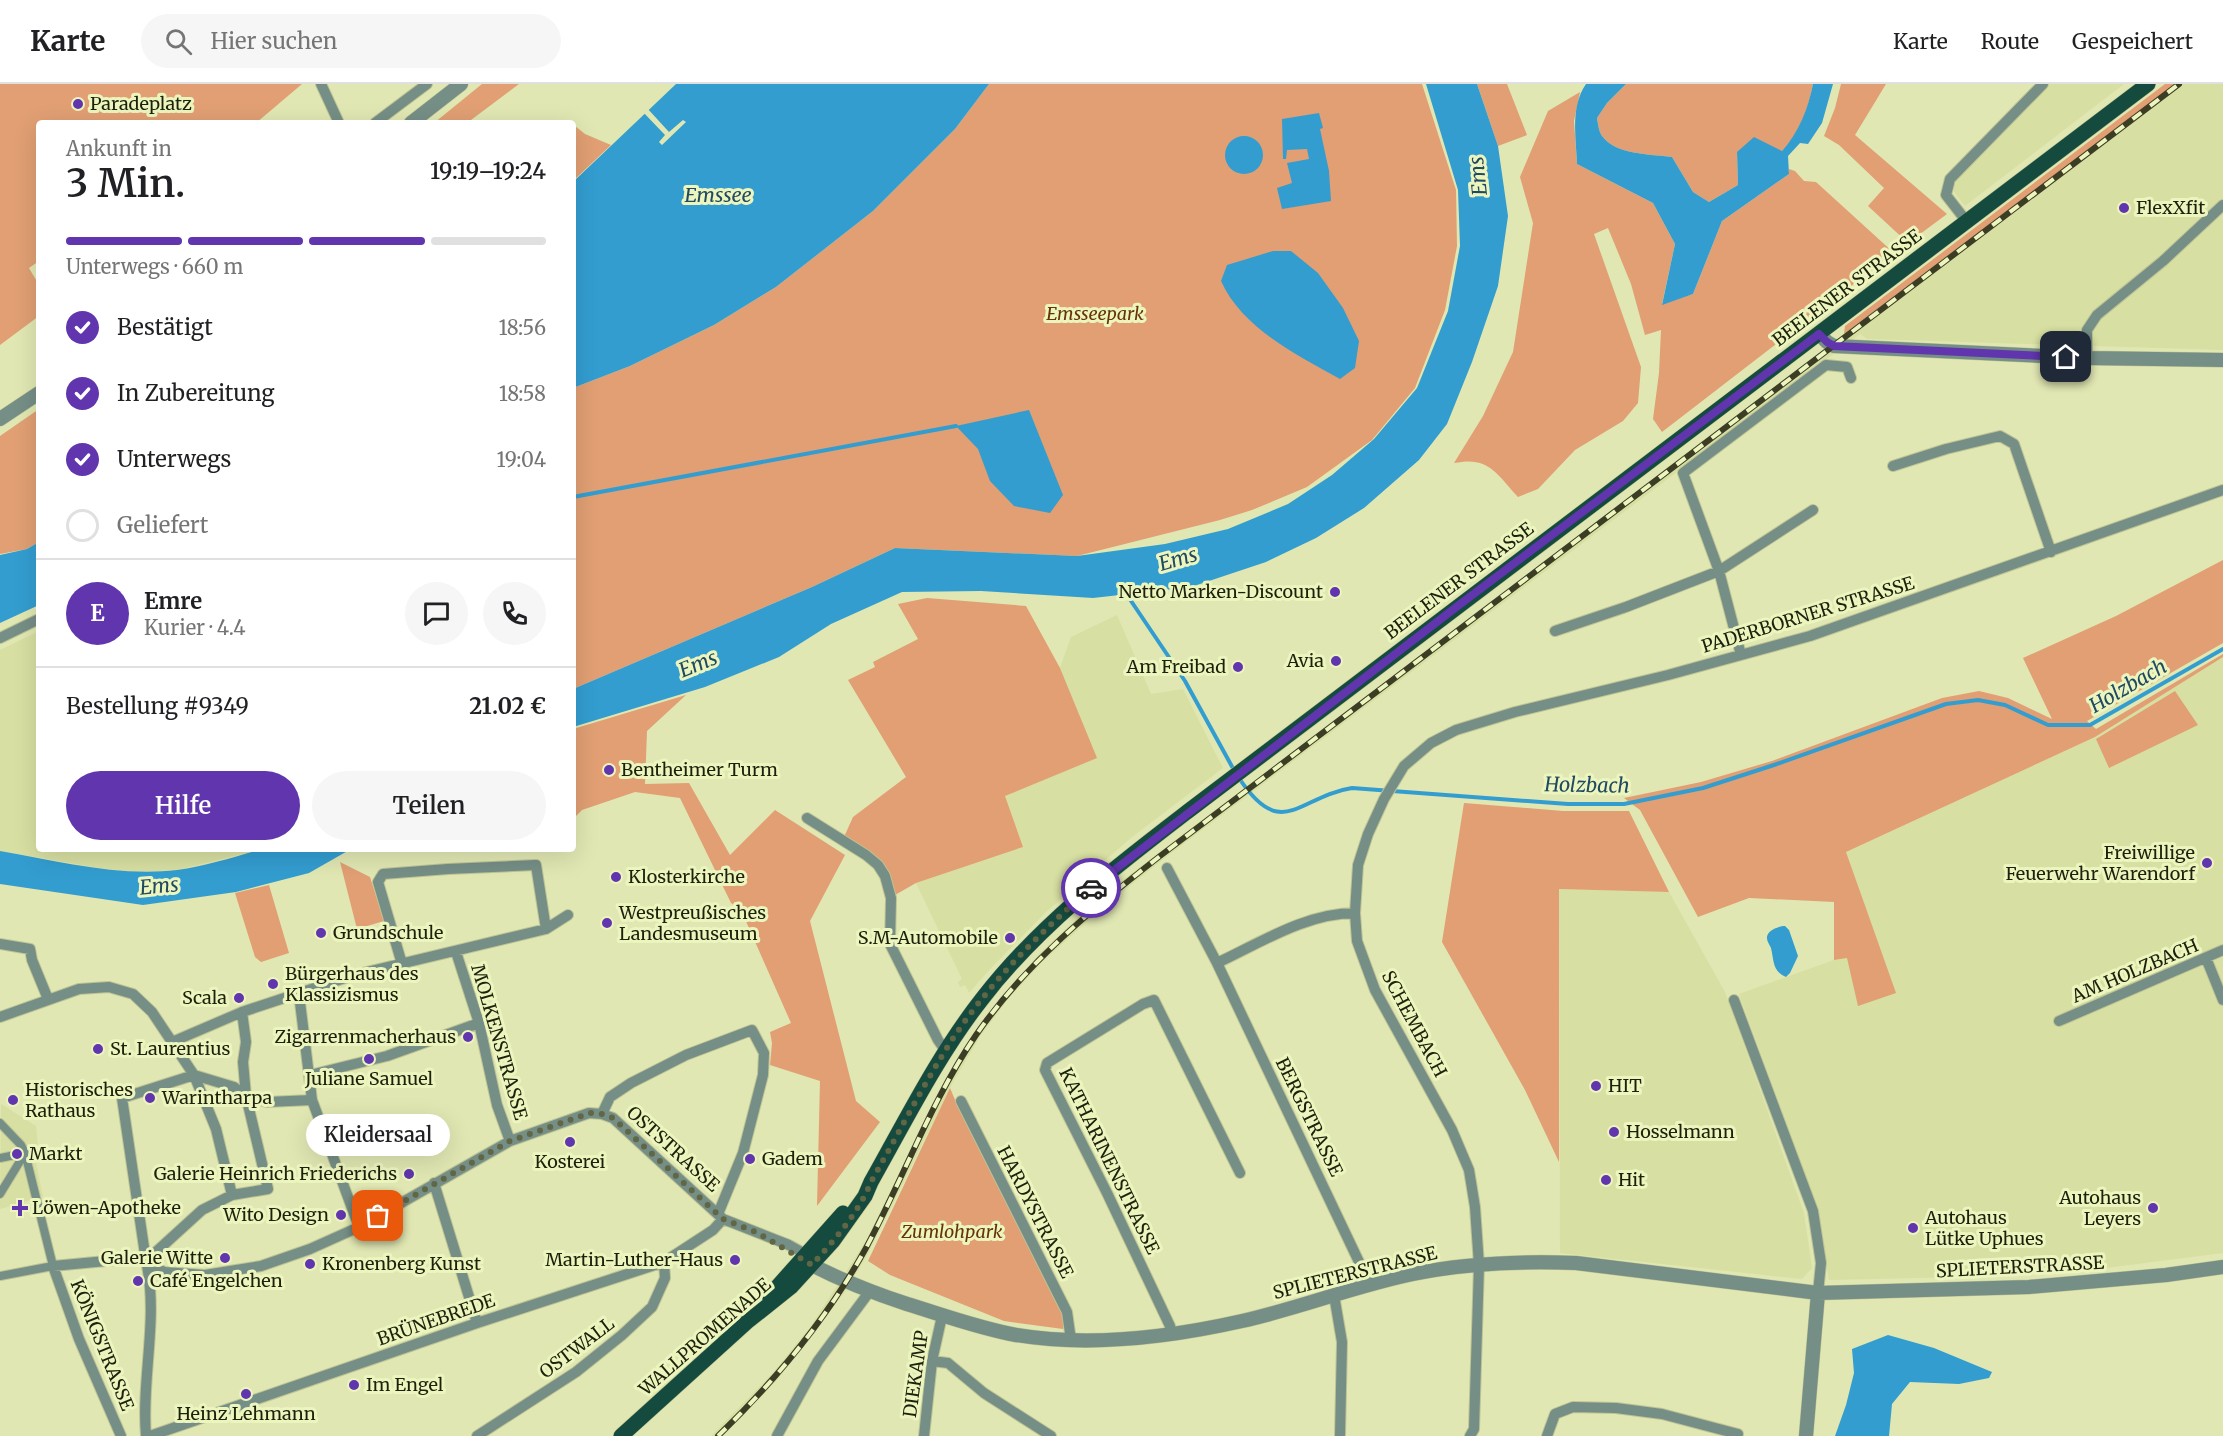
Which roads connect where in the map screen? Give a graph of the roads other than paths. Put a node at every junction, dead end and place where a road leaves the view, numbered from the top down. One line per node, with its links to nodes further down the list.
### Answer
1 (321, 84): 6 (street)
2 (427, 84): 7 (street)
3 (461, 84): 8 (street)
4 (2043, 84): 10 (street)
5 (2148, 84): 10 (main road, BEELENER STRASSE)
6 (338, 120)
7 (379, 120)
8 (415, 120)
9 (2223, 205): 12 (street)
10 (1967, 222): 11 (main road, BEELENER STRASSE)
11 (1819, 334): 12 (street); 47 (main road, BEELENER STRASSE)
12 (2087, 357): 13 (street)
13 (2223, 360)
14 (1851, 378): 21 (street)
15 (36, 395): 16 (street)
16 (0, 419)
17 (1893, 466): 20 (street)
18 (2223, 490): 20 (street, PADERBORNER STRASSE)
19 (1813, 510): 21 (street)
20 (2050, 552): 25 (street, PADERBORNER STRASSE)
21 (1719, 571): 23 (street); 25 (street)
22 (36, 620): 24 (street)
23 (1555, 631)
24 (0, 638)
25 (1742, 654): 26 (street, PADERBORNER STRASSE)
26 (1404, 766): 29 (street, SCHEMBACH)
27 (807, 818): 47 (street)
28 (1167, 868): 36 (street, BERGSTRASSE)
29 (1354, 914): 36 (street); 67 (street, SCHEMBACH)
30 (568, 915): 31 (street)
31 (546, 929): 34 (street); 37 (street)
32 (0, 944): 39 (street)
33 (2223, 950): 35 (street, AM HOLZBACH)
34 (456, 952): 37 (street); 45 (street, MOLKENSTRASSE)
35 (2206, 958): 41 (street); 44 (street, AM HOLZBACH)
36 (1217, 963): 71 (street, BERGSTRASSE)
37 (402, 964): 38 (street)
38 (299, 994): 42 (street); 49 (street)
39 (48, 999): 43 (street); 46 (street)
40 (1734, 1000): 73 (street)
41 (2223, 1000)
42 (242, 1012): 46 (street); 50 (street)
43 (0, 1017)
44 (2059, 1021)
45 (479, 1023): 49 (street); 55 (street, MOLKENSTRASSE)
46 (172, 1042): 48 (street)
47 (945, 1050): 64 (main road, BEELENER STRASSE)
48 (194, 1075): 50 (street); 61 (street); 65 (street)
49 (310, 1075): 51 (street)
50 (246, 1096): 51 (street); 61 (street)
51 (312, 1100): 63 (street)
52 (961, 1101): 79 (street, HARDYSTRASSE)
53 (602, 1114): 55 (street, OSTSTRASSE); 62 (street, OSTSTRASSE); 62 (street)
54 (0, 1123): 56 (street)
55 (510, 1141): 59 (street, OSTSTRASSE)
56 (25, 1153): 57 (street); 60 (street); 68 (street)
57 (0, 1158)
58 (1240, 1173): 78 (street, KATHARINENSTRASSE)
59 (434, 1182): 63 (street, OSTSTRASSE); 77 (street)
60 (0, 1194)
61 (232, 1195): 65 (street)
62 (721, 1217): 64 (street, OSTSTRASSE); 66 (street, BRÜNEBREDE)
63 (359, 1227): 65 (street, OSTSTRASSE)
64 (809, 1260): 72 (street, SPLIETERSTRASSE); 75 (street, SPLIETERSTRASSE); 85 (main road, WALLPROMENADE)
65 (146, 1261): 68 (street); 83 (street)
66 (664, 1262): 77 (street, BRÜNEBREDE); 84 (street, OSTWALL)
67 (1479, 1264): 71 (street, SPLIETERSTRASSE); 73 (street, SPLIETERSTRASSE); 90 (street, SCHEMBACH)
68 (53, 1266): 70 (street); 82 (street, KÖNIGSTRASSE)
69 (2223, 1267): 73 (street, SPLIETERSTRASSE)
70 (0, 1276)
71 (1370, 1285): 74 (street, SPLIETERSTRASSE)
72 (870, 1292): 75 (street, SPLIETERSTRASSE); 86 (street)
73 (1818, 1293): 92 (street)
74 (1334, 1295): 78 (street, SPLIETERSTRASSE); 89 (street)
75 (906, 1303): 76 (street, SPLIETERSTRASSE)
76 (942, 1317): 79 (street, SPLIETERSTRASSE); 80 (street, DIEKAMP)
77 (477, 1323): 83 (street, BRÜNEBREDE)
78 (1171, 1333): 79 (street, SPLIETERSTRASSE)
79 (1071, 1340)
80 (932, 1361): 87 (street, DIEKAMP); 88 (street)
81 (1737, 1435): 91 (street)
82 (121, 1436)
83 (148, 1436)
84 (477, 1436)
85 (621, 1436)
86 (777, 1436)
87 (924, 1436)
88 (1051, 1436)
89 (1340, 1436)
90 (1470, 1436)
91 (1546, 1436)
92 (1806, 1436)

